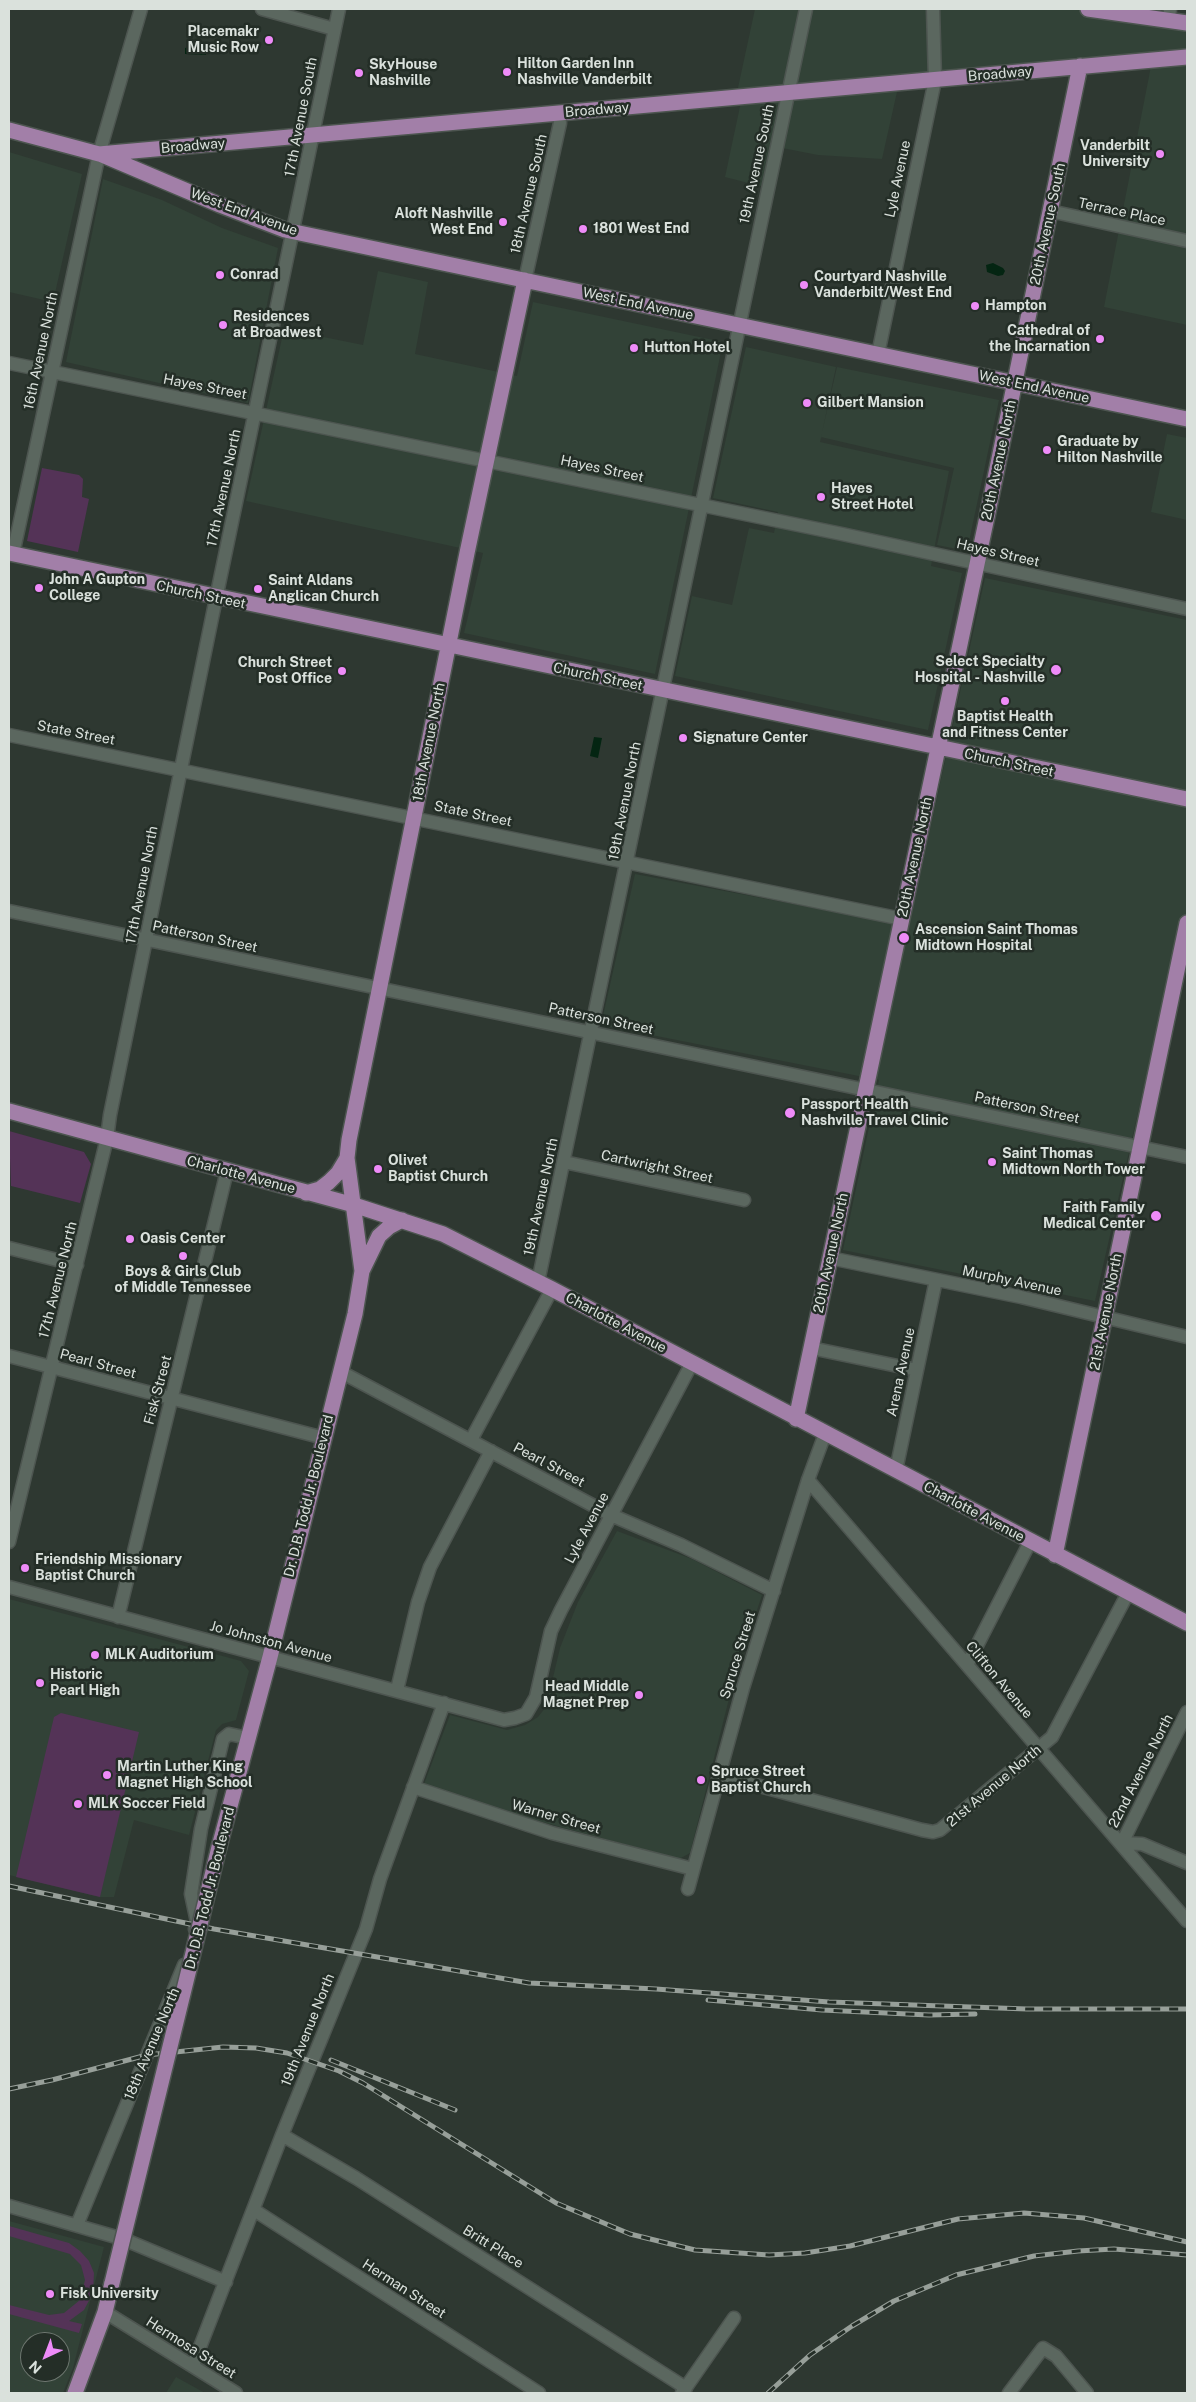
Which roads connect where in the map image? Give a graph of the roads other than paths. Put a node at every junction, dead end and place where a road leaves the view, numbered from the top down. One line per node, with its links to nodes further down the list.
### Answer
1 (141, 9): 17 (street, 16th Avenue North)
2 (262, 9): 9 (street)
3 (339, 9): 9 (street, 17th Avenue South)
4 (806, 9): 13 (street, 19th Avenue South)
5 (933, 9): 12 (street, Lyle Avenue)
6 (1088, 9): 7 (main road)
7 (1169, 14): 8 (main road)
8 (1187, 23)
9 (334, 29): 16 (street, 17th Avenue South)
10 (1187, 57): 11 (main road, Broadway)
11 (1080, 66): 12 (main road, Broadway); 18 (main road, 20th Avenue South)
12 (934, 80): 13 (main road, Broadway); 23 (street, Lyle Avenue)
13 (788, 92): 14 (main road, Broadway); 22 (street, 19th Avenue South)
14 (559, 114): 16 (main road, Broadway); 21 (street, 18th Avenue South)
15 (9, 130): 17 (main road, Broadway)
16 (313, 135): 17 (main road, Broadway); 19 (street, 17th Avenue South)
17 (99, 154): 19 (main road, West End Avenue); 25 (street, 16th Avenue North)
18 (1050, 211): 20 (street, Terrace Place); 26 (main road, 20th Avenue South)
19 (293, 232): 21 (main road, West End Avenue); 27 (street, 17th Avenue North)
20 (1187, 241)
21 (525, 280): 22 (main road, West End Avenue); 29 (main road, 18th Avenue North)
22 (738, 326): 23 (main road, West End Avenue); 30 (street, 19th Avenue North)
23 (878, 354): 26 (main road, West End Avenue)
24 (9, 363): 25 (street, Hayes Street)
25 (51, 372): 27 (street, Hayes Street); 31 (street, 16th Avenue North)
26 (1015, 383): 28 (main road, West End Avenue); 32 (main road, 20th Avenue North)
27 (256, 412): 29 (street, Hayes Street); 33 (street, 17th Avenue North)
28 (1187, 418)
29 (486, 461): 30 (street, Hayes Street); 35 (main road, 18th Avenue North)
30 (700, 505): 32 (street, Hayes Street); 36 (street, 19th Avenue North)
31 (11, 554): 33 (main road, Church Street)
32 (977, 563): 34 (street, Hayes Street); 38 (main road, 20th Avenue North)
33 (216, 598): 35 (main road, Church Street); 39 (street, 17th Avenue North)
34 (1187, 609)
35 (448, 646): 36 (main road, Church Street); 41 (main road, 18th Avenue North)
36 (662, 690): 38 (main road, Church Street); 42 (street, 19th Avenue North)
37 (9, 735): 39 (street, State Street)
38 (938, 748): 40 (main road, Church Street); 44 (main road, 20th Avenue North)
39 (181, 769): 41 (street, State Street); 46 (street, 17th Avenue North)
40 (1187, 799)
41 (414, 818): 42 (street, State Street); 48 (main road, 18th Avenue North)
42 (628, 862): 44 (street, State Street); 49 (street, 19th Avenue North)
43 (9, 911): 46 (street, Patterson Street)
44 (902, 919): 50 (main road, 20th Avenue North)
45 (1187, 923): 47 (main road, 21st Avenue North)
46 (146, 940): 48 (street, Patterson Street); 52 (street, 17th Avenue North)
47 (1183, 963): 53 (main road, 21st Avenue North)
48 (381, 989): 49 (street, Patterson Street); 55 (main road, 18th Avenue North)
49 (590, 1032): 50 (street, Patterson Street); 56 (street, 19th Avenue North)
50 (866, 1090): 53 (street, Patterson Street); 63 (main road, 20th Avenue North)
51 (9, 1111): 52 (main road, Charlotte Avenue)
52 (107, 1138): 57 (main road, Charlotte Avenue); 64 (street, 17th Avenue North)
53 (1140, 1147): 54 (street, Patterson Street); 69 (main road, 21st Avenue North)
54 (1187, 1157)
55 (347, 1158): 58 (main road); 60 (main road, 18th Avenue North)
56 (564, 1162): 59 (street, Cartwright Street); 67 (street, 19th Avenue North)
57 (227, 1171): 58 (main road, Charlotte Avenue); 77 (street, Fisk Street)
58 (306, 1193): 60 (main road, Charlotte Avenue)
59 (744, 1200)
60 (354, 1205): 61 (main road, Charlotte Avenue); 65 (main road, Dr. D.B. Todd Jr. Boulevard)
61 (402, 1220): 65 (main road); 67 (main road, Charlotte Avenue)
62 (9, 1248): 64 (street)
63 (830, 1258): 66 (street, Murphy Avenue); 71 (main road, 20th Avenue North)
64 (77, 1265): 74 (street, 17th Avenue North)
65 (362, 1271): 76 (main road, Dr. D.B. Todd Jr. Boulevard)
66 (936, 1280): 69 (street, Murphy Avenue); 75 (street, Arena Avenue)
67 (538, 1282): 68 (main road, Charlotte Avenue)
68 (552, 1289): 73 (main road, Charlotte Avenue); 81 (street)
69 (1105, 1318): 70 (street, Murphy Avenue); 88 (main road, 21st Avenue North)
70 (1187, 1337)
71 (811, 1348): 75 (street); 78 (main road, 20th Avenue North)
72 (9, 1356): 74 (street, Pearl Street)
73 (692, 1363): 78 (main road, Charlotte Avenue); 85 (street, Lyle Avenue)
74 (52, 1367): 77 (street, Pearl Street); 86 (street, 17th Avenue North)
75 (917, 1370): 83 (street, Arena Avenue)
76 (340, 1372): 80 (main road, Dr. D.B. Todd Jr. Boulevard); 81 (street, Pearl Street)
77 (171, 1400): 80 (street, Pearl Street); 92 (street, Fisk Street)
78 (796, 1418): 79 (main road, Charlotte Avenue)
79 (825, 1434): 83 (main road, Charlotte Avenue); 84 (street, Spruce Street)
80 (324, 1438): 94 (main road, Dr. D.B. Todd Jr. Boulevard)
81 (471, 1440): 82 (street, Pearl Street)
82 (491, 1451): 85 (street, Pearl Street); 96 (street)
83 (896, 1470): 87 (main road, Charlotte Avenue)
84 (808, 1480): 90 (street, Spruce Street); 95 (street, Clifton Avenue)
85 (612, 1515): 90 (street, Pearl Street); 99 (street, Lyle Avenue)
86 (9, 1542)
87 (1030, 1542): 88 (main road, Charlotte Avenue); 95 (street)
88 (1055, 1555): 91 (main road, Charlotte Avenue)
89 (9, 1587): 92 (street, Jo Johnston Avenue)
90 (774, 1591): 102 (street, Spruce Street)
91 (1128, 1593): 93 (main road, Charlotte Avenue); 101 (street, 21st Avenue North)
92 (118, 1617): 94 (street, Jo Johnston Avenue)
93 (1187, 1623)
94 (270, 1657): 96 (street, Jo Johnston Avenue); 100 (main road, Dr. D.B. Todd Jr. Boulevard)
95 (967, 1666): 101 (street, Clifton Avenue)
96 (396, 1690): 97 (street, Jo Johnston Avenue)
97 (444, 1704): 99 (street, Jo Johnston Avenue); 103 (street, 19th Avenue North)
98 (1187, 1712): 104 (street, 22nd Avenue North)
99 (526, 1714)
100 (248, 1738): 112 (street, 18th Avenue North); 114 (main road, Dr. D.B. Todd Jr. Boulevard, bridge)
101 (1038, 1748): 102 (street, 21st Avenue North); 104 (street, Clifton Avenue)
102 (719, 1776): 106 (street, Spruce Street)
103 (413, 1787): 106 (street, Warner Street); 109 (street, 19th Avenue North)
104 (1122, 1843): 105 (street); 108 (street, Clifton Avenue)
105 (1187, 1862)
106 (693, 1869): 107 (street, Spruce Street)
107 (688, 1889)
108 (1187, 1921)
109 (282, 2134): 111 (street, 19th Avenue North); 117 (street, Britt Place)
110 (9, 2206): 112 (street)
111 (254, 2210): 113 (street, 19th Avenue North); 120 (street, Herman Street)
112 (77, 2225): 113 (street)
113 (226, 2282): 116 (street, 19th Avenue North)
114 (105, 2312): 116 (street, Hermosa Street); 118 (main road, Dr. D.B. Todd Jr. Boulevard)
115 (734, 2318): 117 (street)
116 (193, 2365): 119 (street, Hermosa Street)
117 (684, 2391)
118 (75, 2393)
119 (236, 2393)
120 (539, 2393)
121 (1009, 2393): 122 (street)
122 (1087, 2393)

